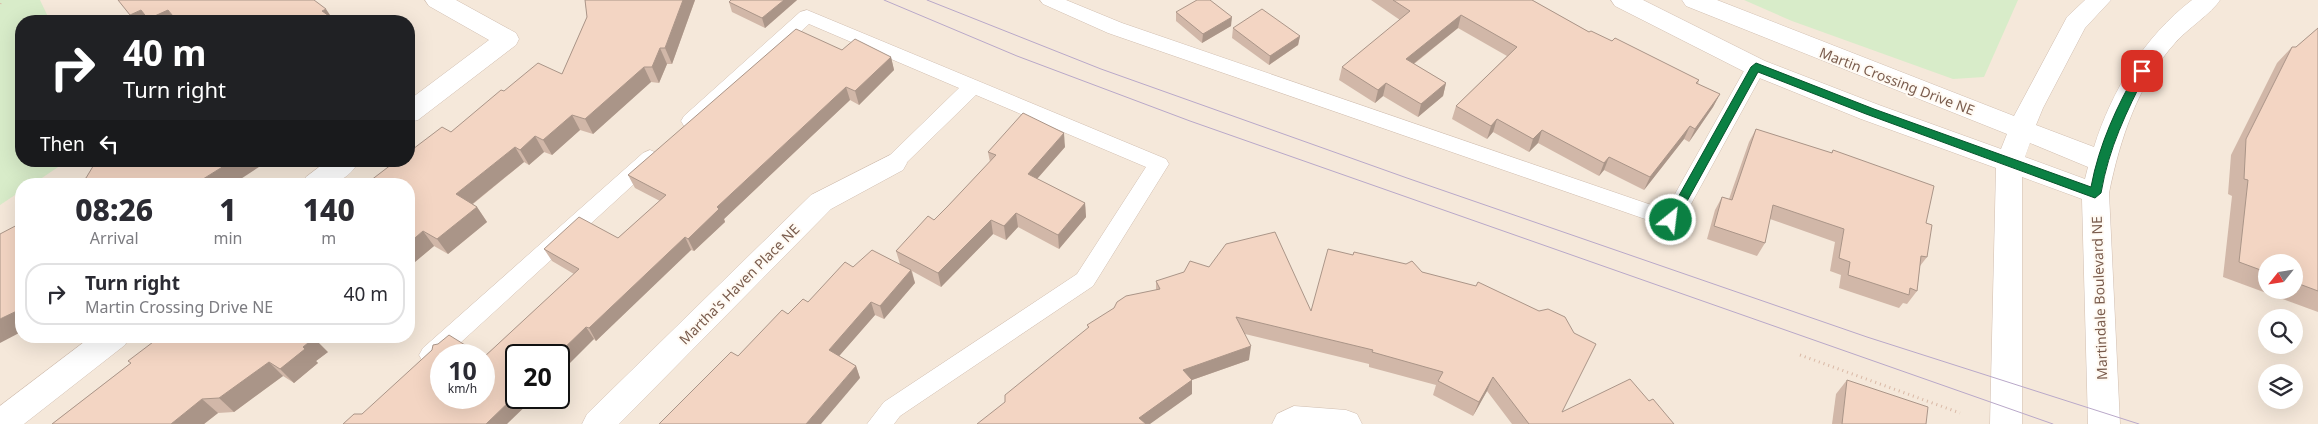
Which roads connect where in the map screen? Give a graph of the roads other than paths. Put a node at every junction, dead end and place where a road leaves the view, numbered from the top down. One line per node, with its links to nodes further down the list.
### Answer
1 (437, 0): 9 (street)
2 (1049, 0): 7 (lane)
3 (1623, 0): 7 (street)
4 (1694, 0): 10 (street, Martin Crossing Drive NE)
5 (2099, 0): 10 (street)
6 (2208, 0): 11 (street, Martindale Boulevard NE)
7 (1756, 67): 12 (street)
8 (973, 86): 13 (lane); 18 (lane); 21 (lane)
9 (415, 108)
10 (2020, 130): 11 (street, Martin Crossing Drive NE); 12 (street)
11 (2101, 161): 16 (street, Martindale Boulevard NE)
12 (2009, 163): 16 (street); 24 (street)
13 (894, 164): 20 (street, Martha's Haven Place NE)
14 (338, 167): 15 (street)
15 (324, 178)
16 (2095, 193): 25 (street, Martindale Boulevard NE)
17 (106, 343): 19 (street)
18 (414, 370)
19 (0, 424)
20 (598, 424)
21 (879, 424)
22 (1288, 424): 23 (street)
23 (1346, 424)
24 (2006, 424)
25 (2104, 424)

